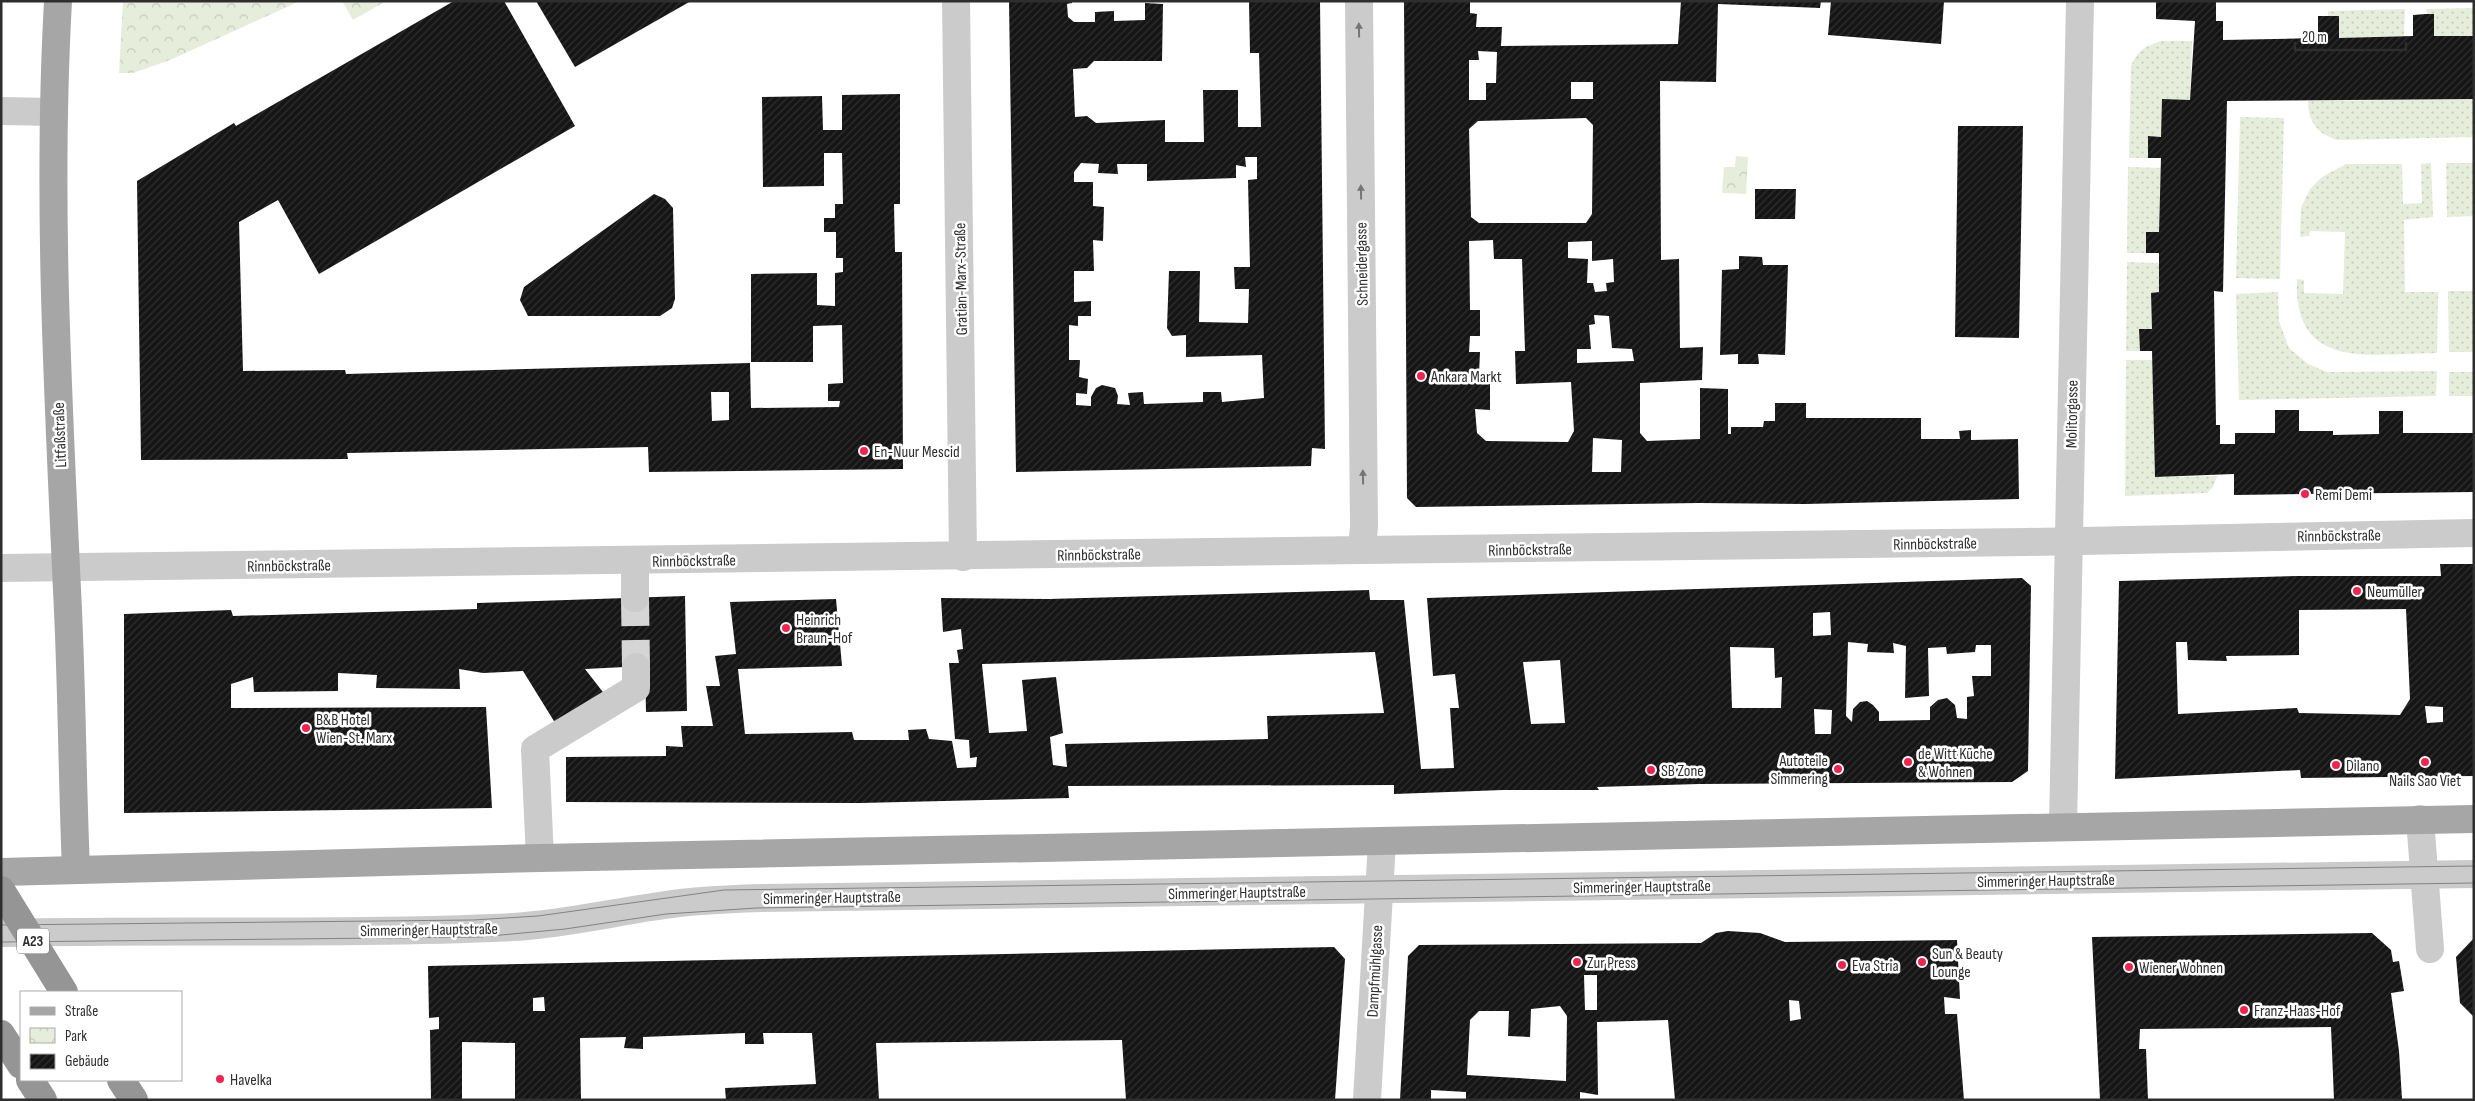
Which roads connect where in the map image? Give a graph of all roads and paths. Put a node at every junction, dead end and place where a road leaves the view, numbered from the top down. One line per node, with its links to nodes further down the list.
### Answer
1 (58, 1): 6 (main road, Litfaßstraße)
2 (956, 1): 10 (street, Gratian-Marx-Straße)
3 (1359, 1): 8 (street, Schneidergasse, one-way to 3)
4 (2080, 1): 9 (street, Molitorgasse)
5 (1, 111): 6 (street)
6 (53, 112): 13 (main road, Litfaßstraße)
7 (2474, 533): 9 (street, Rinnböckstraße)
8 (1363, 538): 9 (street, Rinnböckstraße); 10 (street, Rinnböckstraße)
9 (2069, 540): 18 (street, Molitorgasse)
10 (963, 557): 11 (street, Rinnböckstraße)
11 (635, 561): 13 (street, Rinnböckstraße); 14 (street)
12 (1, 568): 13 (street, Rinnböckstraße)
13 (66, 568): 21 (main road, Litfaßstraße)
14 (636, 598)
15 (636, 667): 20 (street)
16 (2420, 819): 17 (main road); 18 (main road); 23 (street)
17 (2474, 819)
18 (2063, 826): 19 (main road)
19 (1382, 842): 20 (main road); 26 (street, Dampfmühlgasse)
20 (540, 858): 21 (main road)
21 (76, 869): 22 (main road)
22 (1, 872)
23 (2424, 874): 24 (street, Simmeringer Hauptstraße); 26 (street, Simmeringer Hauptstraße); 28 (street)
24 (2474, 874)
25 (1, 890): 29 (highway, A23, bridge)
26 (1379, 890): 27 (street, Simmeringer Hauptstraße); 36 (street, Dampfmühlgasse)
27 (1, 933)
28 (2430, 949)
29 (63, 991)
30 (1, 1034): 31 (highway)
31 (20, 1063)
32 (31, 1081): 34 (highway)
33 (122, 1081): 35 (highway)
34 (43, 1100)
35 (134, 1100)
36 (1367, 1100)

